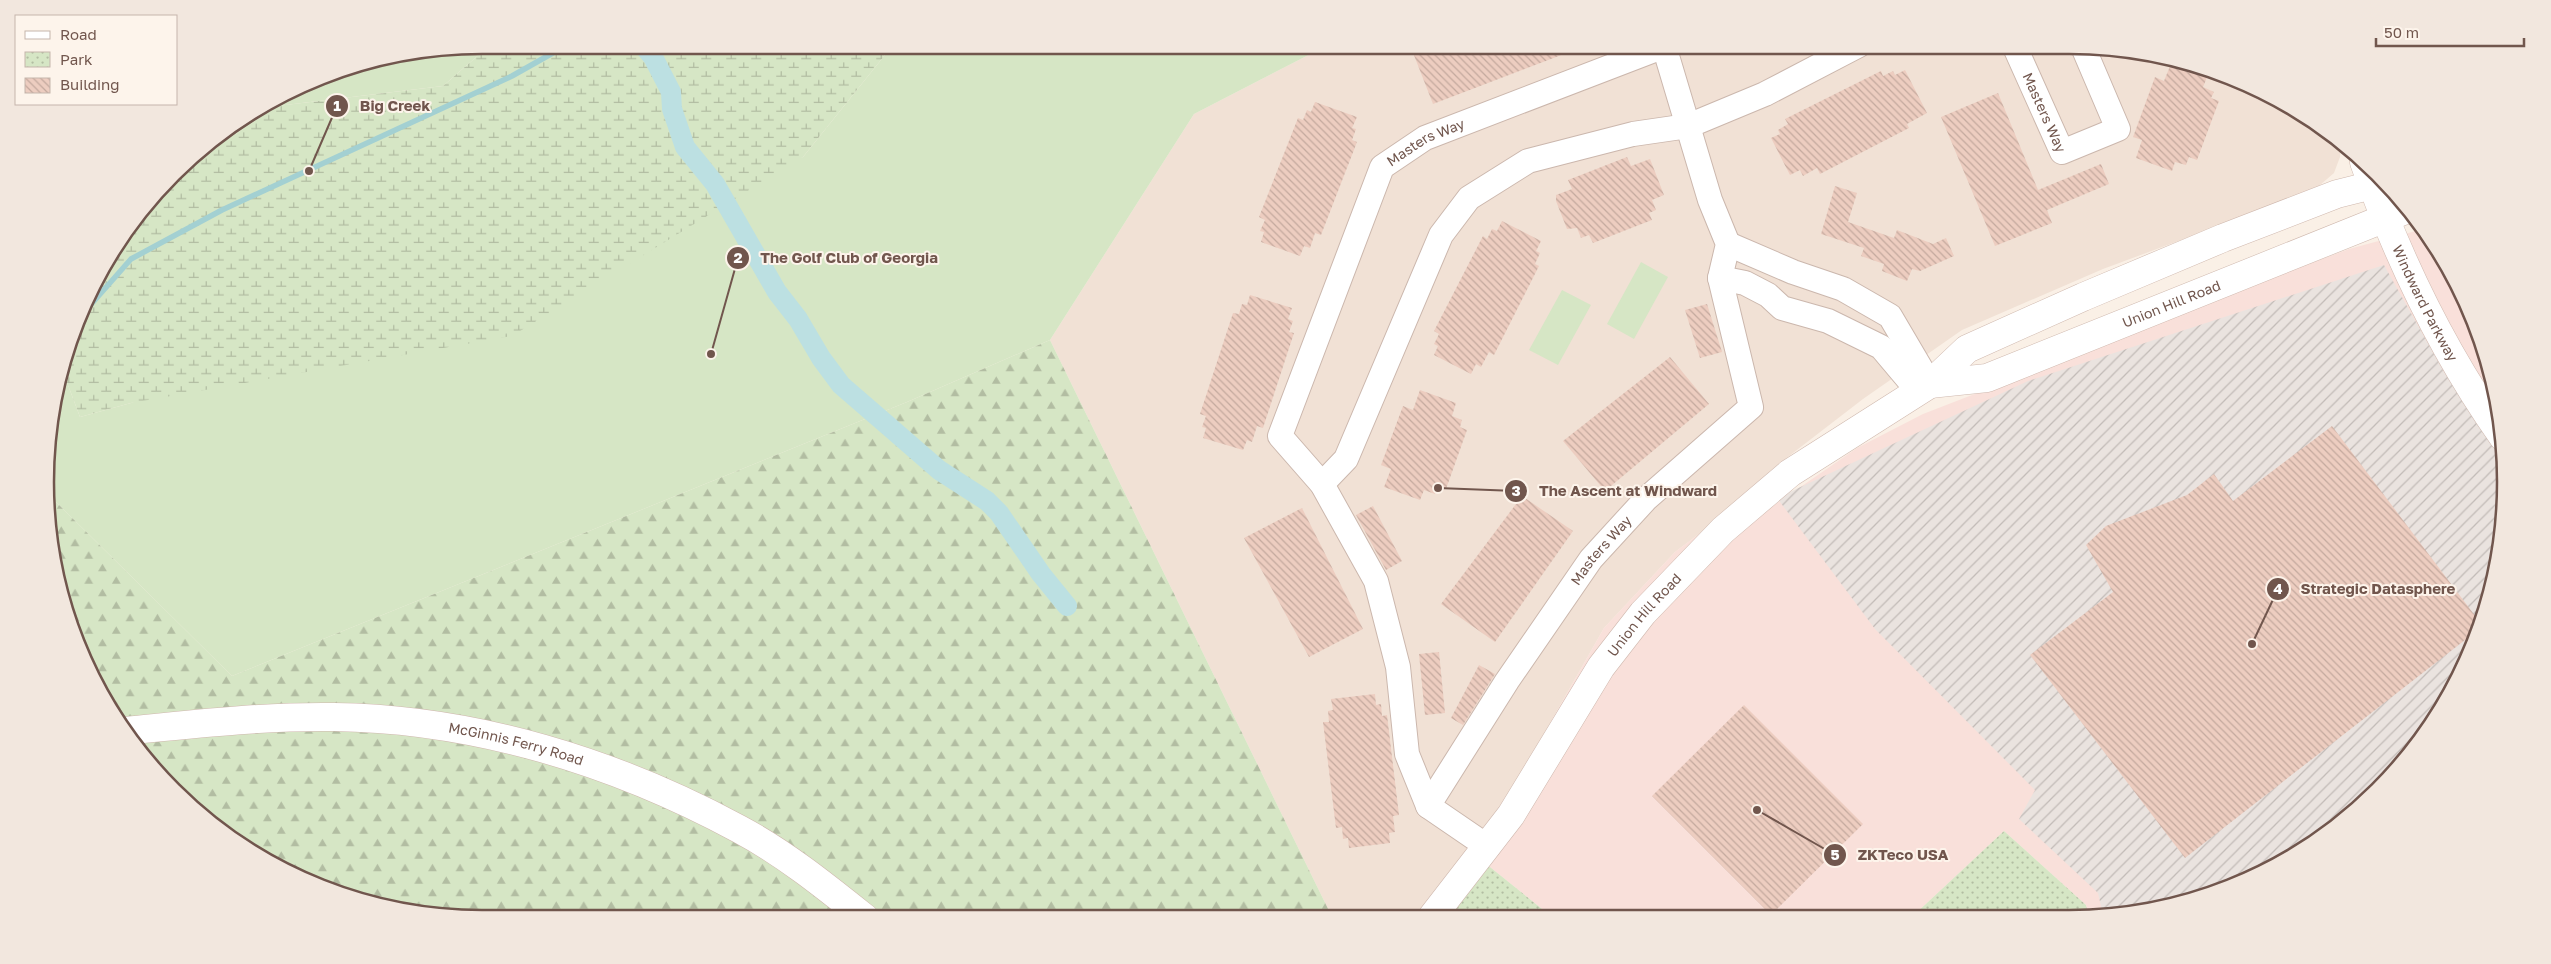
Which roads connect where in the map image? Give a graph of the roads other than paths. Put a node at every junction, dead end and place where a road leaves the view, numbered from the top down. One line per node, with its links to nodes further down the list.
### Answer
1 (1645, 54): 18 (street, Masters Way)
2 (1668, 54): 6 (street, Masters Way)
3 (1842, 54): 6 (street)
4 (2018, 54): 5 (street, Masters Way)
5 (2087, 55)
6 (1688, 126): 10 (street, Masters Way); 18 (street)
7 (2371, 178): 12 (street, Union Hill Road)
8 (2380, 188): 9 (street, Windward Parkway)
9 (2396, 213): 14 (street, Union Hill Road); 17 (street, Windward Parkway)
10 (1728, 244): 11 (street, Masters Way); 13 (street)
11 (1720, 278): 15 (street); 20 (street, Masters Way)
12 (2078, 299): 14 (street); 16 (street, Union Hill Road)
13 (1890, 316): 15 (street); 16 (street)
14 (2097, 335): 16 (street, Union Hill Road)
15 (1881, 347): 16 (street)
16 (1924, 387): 21 (street, Union Hill Road)
17 (2493, 422)
18 (1322, 484): 20 (street, Masters Way)
19 (133, 730): 22 (street, McGinnis Ferry Road)
20 (1428, 806): 21 (street)
21 (1488, 847): 23 (street, Union Hill Road)
22 (855, 910)
23 (1438, 910)

